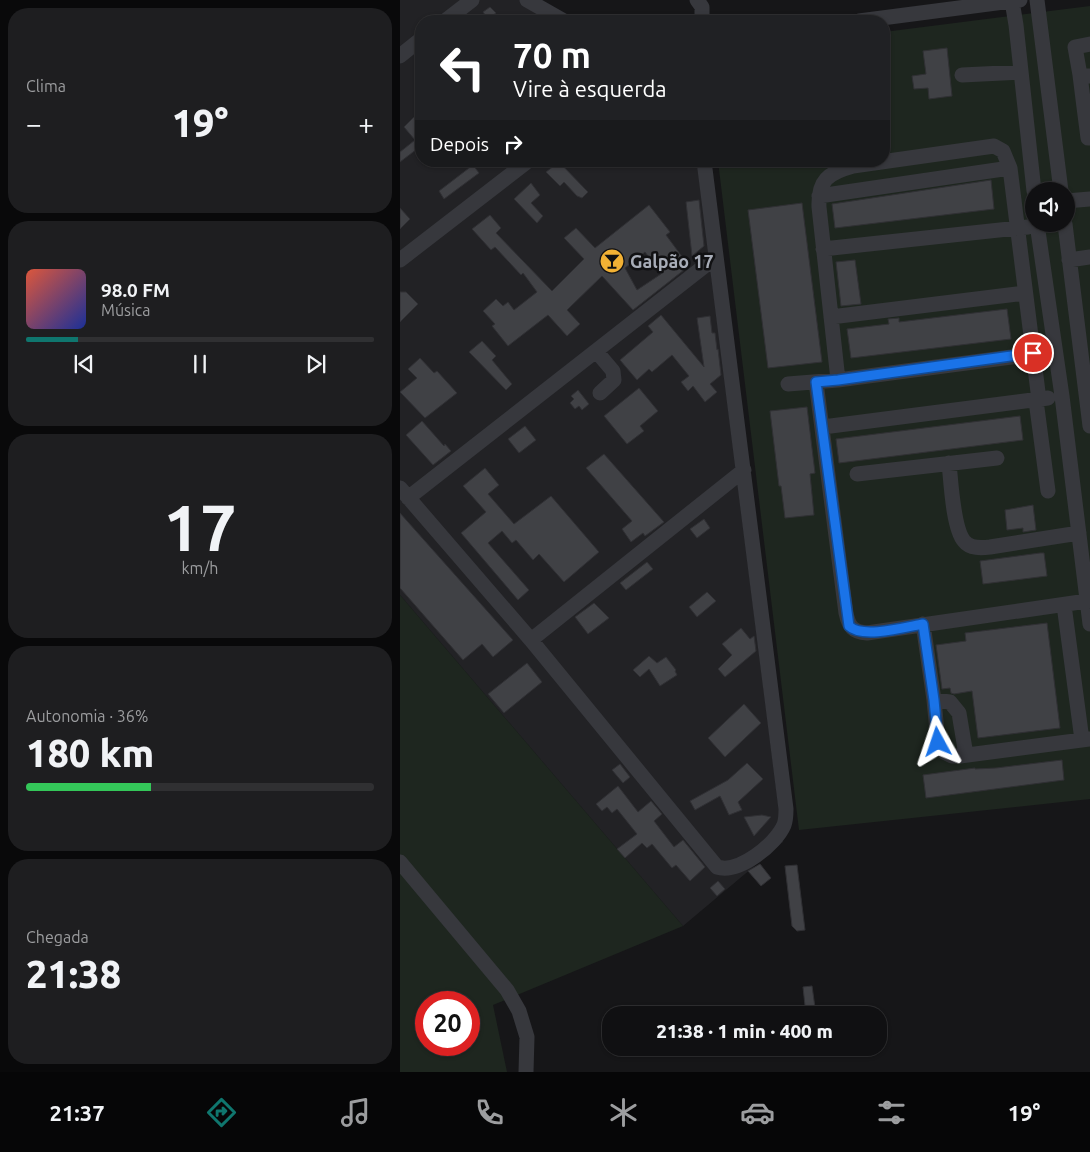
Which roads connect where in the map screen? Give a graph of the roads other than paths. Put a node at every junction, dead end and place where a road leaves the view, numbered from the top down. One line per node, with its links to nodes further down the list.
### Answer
1 (472, 0): 6 (lane)
2 (527, 0): 7 (lane)
3 (1016, 0): 5 (lane); 12 (lane)
4 (1037, 0): 23 (lane)
5 (981, 2): 8 (lane)
6 (453, 15)
7 (553, 15)
8 (890, 16)
9 (415, 44): 11 (lane)
10 (1090, 44): 14 (lane)
11 (400, 56)
12 (1021, 72): 13 (lane); 22 (lane)
13 (962, 75)
14 (1085, 76): 15 (lane)
15 (1087, 107): 16 (lane)
16 (1090, 143)
17 (890, 161): 21 (lane)
18 (520, 167): 34 (lane)
19 (705, 167): 32 (lane)
20 (850, 167): 24 (lane)
21 (1010, 168): 24 (lane); 28 (lane)
22 (1033, 182)
23 (1060, 182)
24 (818, 196): 31 (lane)
25 (1090, 199): 26 (lane)
26 (1075, 200)
27 (1025, 227): 28 (lane)
28 (1017, 228): 31 (lane); 36 (lane)
29 (1039, 232): 39 (lane)
30 (1066, 232): 35 (lane)
31 (823, 249): 37 (lane)
32 (716, 257): 38 (lane); 53 (lane)
33 (1090, 257): 35 (lane)
34 (400, 260)
35 (1069, 260): 48 (lane)
36 (1026, 294): 37 (lane); 40 (lane)
37 (831, 317): 41 (lane)
38 (596, 351): 44 (lane); 56 (lane)
39 (1055, 352): 40 (lane); 45 (lane)
40 (1033, 353): 41 (lane); 46 (lane)
41 (838, 380): 42 (lane)
42 (816, 382): 43 (lane); 47 (lane)
43 (788, 384)
44 (600, 393)
45 (1062, 396): 46 (lane); 49 (lane)
46 (1038, 404): 47 (lane); 50 (lane)
47 (823, 426): 60 (lane)
48 (1090, 426)
49 (1068, 452): 50 (lane); 57 (lane)
50 (1044, 455): 55 (lane)
51 (997, 458): 52 (lane)
52 (949, 464): 54 (lane); 57 (lane)
53 (744, 470): 62 (lane); 62 (lane)
54 (857, 474)
55 (1048, 491)
56 (404, 493): 62 (lane)
57 (1079, 533): 58 (lane)
58 (1087, 601): 59 (lane); 61 (lane)
59 (1064, 605): 60 (lane); 64 (lane)
60 (923, 624): 63 (lane)
61 (1090, 624)
62 (531, 640)
63 (934, 700): 65 (lane); 65 (lane)
64 (1086, 739): 65 (lane)
65 (966, 755)
66 (400, 862): 67 (lane)
67 (526, 1072)

